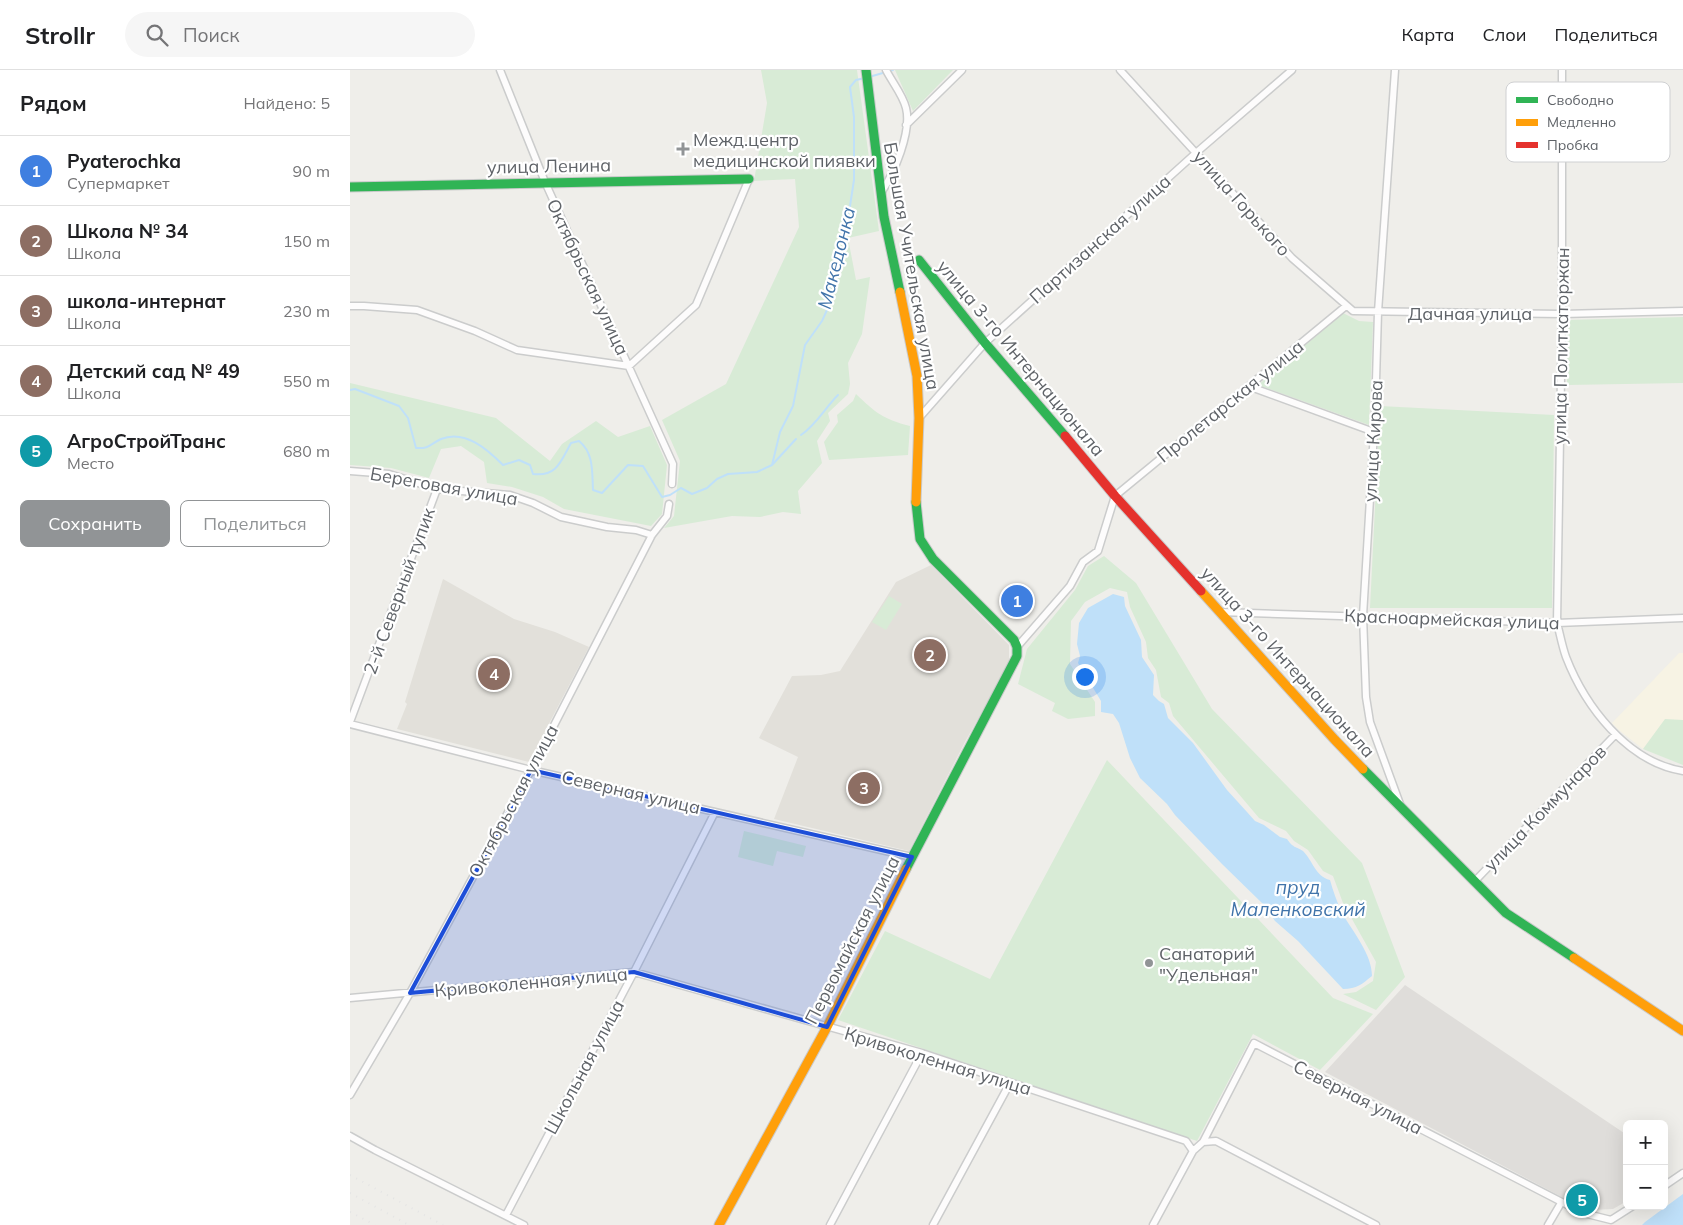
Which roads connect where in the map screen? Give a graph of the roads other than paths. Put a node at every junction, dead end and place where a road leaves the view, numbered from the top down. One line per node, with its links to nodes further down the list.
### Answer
1 (500, 70): 12 (street, Октябрьская улица)
2 (866, 70): 14 (street, Большая Учительская улица)
3 (886, 70): 8 (street)
4 (962, 70): 8 (street)
5 (1120, 70): 9 (street, улица Горького)
6 (1292, 70): 9 (street, Партизанская улица)
7 (1395, 70): 19 (street, улица Кирова)
8 (906, 125): 14 (street)
9 (1197, 152): 17 (street, улица Горького); 21 (street, Партизанская улица)
10 (1562, 162): 20 (street, улица Политкаторжан)
11 (749, 179): 12 (street, улица Ленина); 22 (street)
12 (545, 182): 13 (street, улица Ленина); 22 (street, Октябрьская улица)
13 (350, 187)
14 (881, 193): 24 (street, Большая Учительская улица)
15 (919, 260): 21 (street, улица 3-го Интернационала)
16 (350, 306): 22 (street)
17 (1346, 306): 19 (street, улица Горького); 23 (street, Пролетарская улица)
18 (1683, 310): 20 (street, Дачная улица)
19 (1378, 312): 20 (street, Дачная улица); 25 (street, улица Кирова)
20 (1562, 314): 35 (street, улица Политкаторжан)
21 (985, 343): 24 (street, Партизанская улица); 29 (street, улица 3-го Интернационала)
22 (629, 366): 27 (street, Октябрьская улица)
23 (1248, 386): 25 (street); 29 (street, Пролетарская улица)
24 (919, 418): 36 (street, Большая Учительская улица)
25 (1374, 432): 33 (street, улица Кирова)
26 (350, 472): 28 (street, Береговая улица)
27 (672, 484)
28 (437, 488): 31 (street, Береговая улица); 37 (street, 2-й Северный тупик)
29 (1115, 496): 32 (street, улица 3-го Интернационала); 36 (street)
30 (669, 504): 31 (street, Октябрьская улица)
31 (652, 536): 39 (street, Октябрьская улица)
32 (1220, 612): 33 (street, Красноармейская улица); 41 (street, улица 3-го Интернационала)
33 (1364, 616): 35 (street, Красноармейская улица); 41 (street, улица Кирова)
34 (1683, 618): 35 (street, Красноармейская улица)
35 (1557, 623): 38 (street, улица Политкаторжан)
36 (1017, 648): 43 (street, Первомайская улица)
37 (350, 723): 39 (street, Северная улица)
38 (1615, 734): 40 (street, улица Политкаторжан); 44 (street, улица Коммунаров)
39 (531, 770): 42 (street, Северная улица); 46 (street, Октябрьская улица)
40 (1683, 771)
41 (1400, 806): 44 (street, улица 3-го Интернационала)
42 (715, 812): 43 (street, Северная улица); 45 (street, Школьная улица)
43 (912, 857): 48 (street, Первомайская улица)
44 (1474, 882): 49 (street, улица 3-го Интернационала)
45 (634, 972): 46 (street, Кривоколенная улица); 48 (street, Кривоколенная улица); 60 (street, Школьная улица)
46 (410, 993): 47 (street, Кривоколенная улица); 52 (street, Октябрьская улица)
47 (350, 998)
48 (826, 1027): 50 (street, Кривоколенная улица); 62 (street, Первомайская улица)
49 (1683, 1031)
50 (922, 1053): 51 (street, Кривоколенная улица); 63 (street)
51 (1010, 1083): 55 (street, Кривоколенная улица); 64 (street)
52 (350, 1095)
53 (350, 1136): 60 (street)
54 (1203, 1142): 55 (street); 58 (street, Северная улица); 66 (street)
55 (1193, 1151): 65 (street)
56 (1683, 1173): 57 (street)
57 (1668, 1183)
58 (1561, 1203): 59 (street); 67 (street)
59 (1627, 1210)
60 (506, 1215): 61 (street)
61 (524, 1225)
62 (718, 1225)
63 (830, 1225)
64 (933, 1225)
65 (1153, 1225)
66 (1376, 1225)
67 (1548, 1225)

